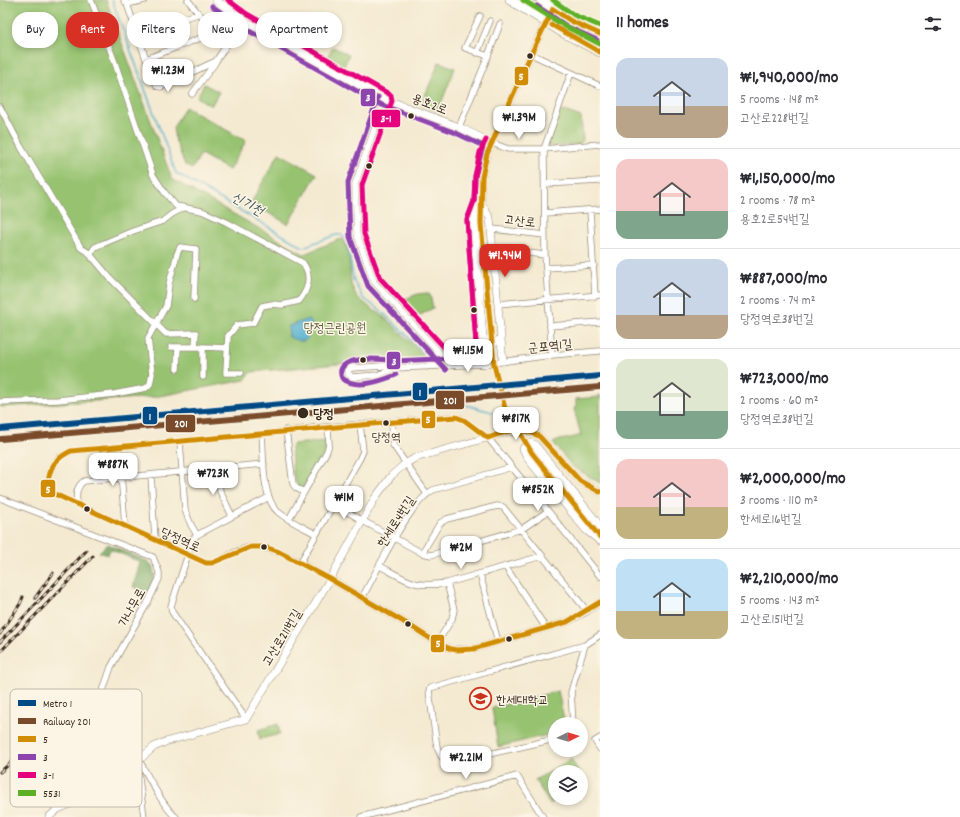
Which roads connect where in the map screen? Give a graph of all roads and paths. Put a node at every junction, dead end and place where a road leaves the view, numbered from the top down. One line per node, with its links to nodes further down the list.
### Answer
1 (91, 0): 43 (street)
2 (145, 0): 8 (street)
3 (188, 0): 12 (street)
4 (216, 0): 11 (street, 용호2로)
5 (510, 0): 16 (main road)
6 (541, 0): 9 (main road)
7 (557, 0): 9 (street)
8 (126, 2): 10 (street)
9 (553, 9): 16 (street); 19 (main road)
10 (129, 12)
11 (232, 12)
12 (198, 14): 13 (street)
13 (190, 16)
14 (480, 16): 26 (street)
15 (490, 21): 26 (street)
16 (546, 22): 19 (main road); 27 (street)
17 (248, 23): 34 (street, 용호2로)
18 (500, 24): 28 (street)
19 (591, 36): 20 (main road); 22 (main road); 25 (main road)
20 (600, 38)
21 (198, 40): 29 (street)
22 (600, 45)
23 (142, 48): 29 (street)
24 (224, 48): 30 (street)
25 (600, 52)
26 (477, 53): 28 (street)
27 (531, 54): 31 (street); 37 (street)
28 (488, 56): 36 (street)
29 (146, 59): 30 (street)
30 (216, 61): 33 (street)
31 (571, 73): 32 (street); 39 (street)
32 (600, 86)
33 (192, 94)
34 (385, 99): 36 (street, 용호2로); 69 (street)
35 (0, 107): 52 (street)
36 (459, 127): 37 (street, 용호2로)
37 (492, 143): 39 (street); 42 (street)
38 (600, 144): 39 (street)
39 (544, 149): 41 (street)
40 (600, 181): 41 (street)
41 (544, 184): 46 (street)
42 (481, 202): 47 (street); 48 (street); 62 (street)
43 (183, 208): 52 (street); 68 (street)
44 (600, 209): 45 (street)
45 (590, 210): 46 (street); 53 (street)
46 (545, 213): 49 (street)
47 (481, 224)
48 (492, 229): 49 (street, 고산로); 50 (street)
49 (545, 235): 51 (street)
50 (494, 249): 51 (street); 58 (street)
51 (545, 254): 54 (street)
52 (93, 258): 60 (street)
53 (594, 265): 54 (street); 55 (street)
54 (546, 268): 57 (street)
55 (598, 295): 57 (street)
56 (194, 299): 60 (street)
57 (548, 300): 58 (street); 61 (street)
58 (498, 304): 63 (street)
59 (600, 322): 61 (street)
60 (156, 324): 66 (street); 80 (street)
61 (550, 326): 71 (street)
62 (483, 337): 63 (street); 73 (street)
63 (501, 337): 72 (street)
64 (171, 347): 65 (street)
65 (178, 347): 66 (street); 76 (street)
66 (196, 347): 67 (street)
67 (203, 347): 68 (street); 79 (street)
68 (227, 348): 78 (street)
69 (436, 350): 74 (street); 75 (street)
70 (600, 351): 71 (street, 군포역1길)
71 (552, 355): 72 (street, 군포역1길)
72 (503, 361): 73 (street, 군포역1길)
73 (485, 364): 74 (street, 군포역1길)
74 (451, 365): 75 (street, 군포역1길)
75 (427, 367): 77 (street, 군포역1길)
76 (177, 368)
77 (395, 368): 77 (street)
78 (241, 374)
79 (203, 377)
80 (0, 402)
81 (392, 422): 82 (street, 당정역로); 86 (street, 당정역로); 91 (street)
82 (360, 424): 83 (street, 당정역로); 103 (street)
83 (328, 426): 84 (street, 당정역로); 97 (street)
84 (286, 430): 85 (street, 당정역로); 97 (street)
85 (262, 434): 87 (street, 당정역로); 90 (street)
86 (488, 438): 91 (street, 고산로211번길); 92 (street, 당정역로); 98 (street, 고산로211번길)
87 (180, 442): 88 (street, 당정역로); 94 (street)
88 (119, 447): 96 (street); 102 (street, 당정역로)
89 (532, 453): 113 (street)
90 (264, 464): 93 (street); 100 (street)
91 (405, 464): 99 (street); 107 (street, 고산로211번길)
92 (512, 467): 99 (street, 한세로4번길); 104 (street, 당정역로)
93 (217, 469): 94 (street); 105 (street)
94 (182, 472): 95 (street); 112 (street)
95 (151, 475): 96 (street); 115 (street)
96 (121, 478): 102 (street); 108 (street)
97 (304, 492): 106 (street)
98 (600, 492)
99 (427, 494): 114 (street, 한세로4번길)
100 (269, 496): 105 (street); 106 (street)
101 (0, 498): 135 (street, 가나무로)
102 (76, 504): 108 (street, 당정역로)
103 (334, 504): 107 (street); 111 (street)
104 (548, 511): 109 (street); 124 (street, 당정역로)
105 (232, 516): 112 (street)
106 (289, 519): 111 (street)
107 (363, 521): 114 (street); 125 (street, 고산로211번길)
108 (124, 526): 115 (street, 당정역로)
109 (522, 529): 117 (street); 117 (street); 119 (street)
110 (600, 529): 116 (street)
111 (316, 534): 120 (street)
112 (197, 535): 118 (street)
113 (600, 537)
114 (394, 539): 117 (street); 121 (street, 한세로4번길)
115 (155, 540): 118 (street, 당정역로)
116 (600, 541)
117 (422, 553)
118 (187, 554): 120 (street, 당정역로); 137 (street)
119 (542, 556): 122 (street); 129 (street)
120 (300, 563): 125 (street, 당정역로)
121 (380, 566): 126 (street); 127 (street, 한세로4번길)
122 (505, 566): 123 (street); 130 (street)
123 (480, 574): 126 (street); 132 (street)
124 (600, 576)
125 (330, 579): 127 (street); 137 (street, 고산로211번길)
126 (447, 583): 133 (street)
127 (362, 598): 133 (street)
128 (600, 602): 129 (street)
129 (587, 611): 130 (street)
130 (546, 628): 132 (street)
131 (600, 635): 134 (street)
132 (498, 642): 133 (street)
133 (437, 643)
134 (585, 645): 136 (street); 139 (street)
135 (104, 689)
136 (573, 717)
137 (246, 719): 141 (street)
138 (600, 738): 140 (street)
139 (548, 741)
140 (600, 749)
141 (142, 758)
142 (142, 767): 148 (street)
143 (142, 798): 147 (street)
144 (63, 807): 145 (street)
145 (58, 809): 146 (street, 가나무로)
146 (50, 817)
147 (144, 817)
148 (176, 817)
149 (361, 817): 150 (street)
150 (543, 817)

